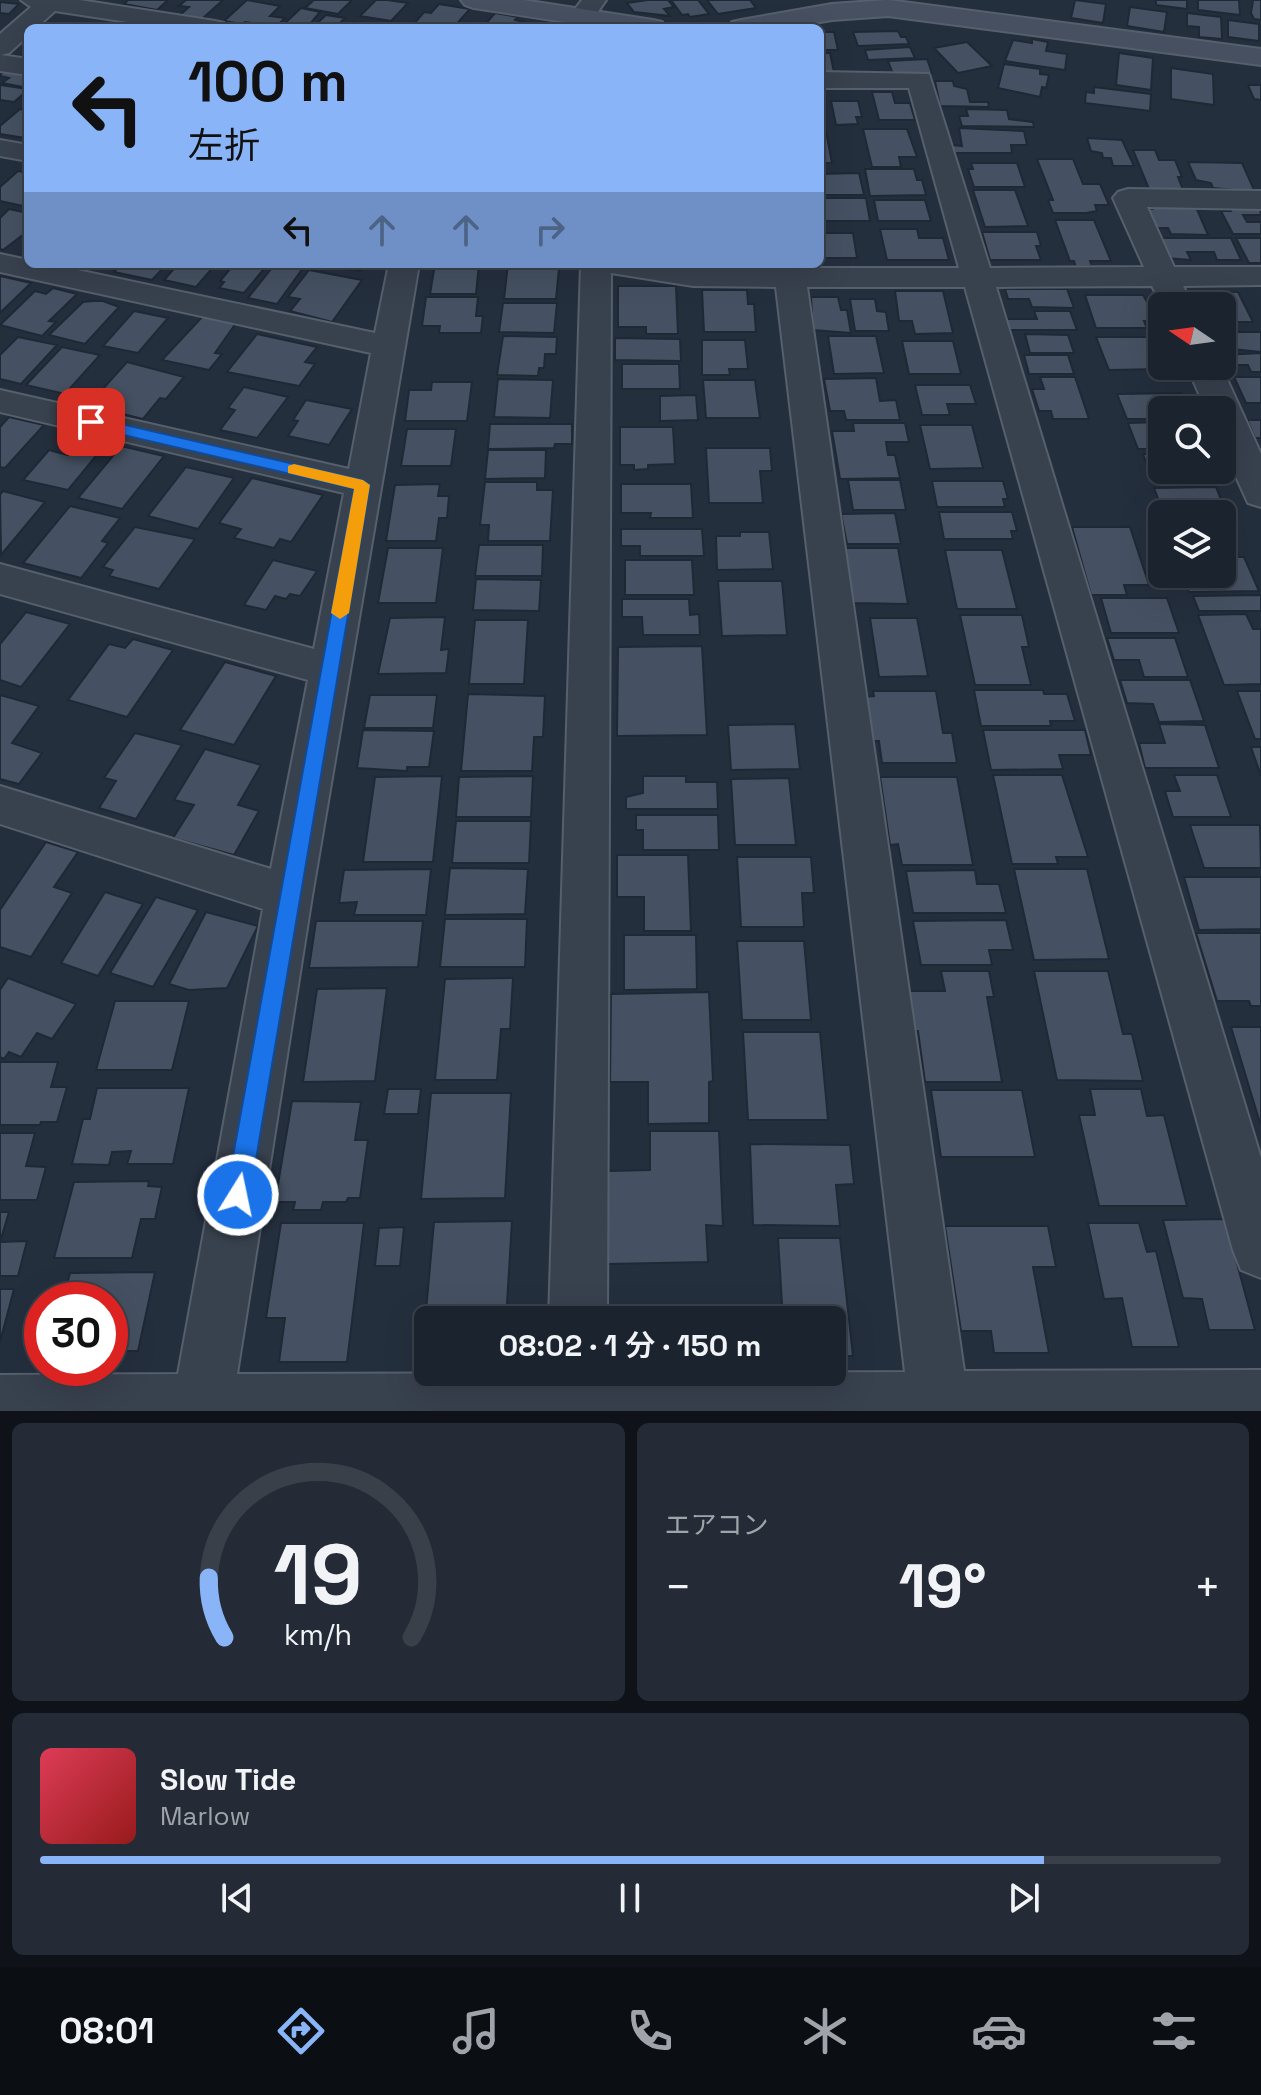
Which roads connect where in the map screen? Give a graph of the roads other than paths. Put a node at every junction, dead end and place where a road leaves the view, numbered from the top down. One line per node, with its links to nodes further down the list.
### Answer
1 (46, 0): 4 (street); 7 (street)
2 (474, 0): 3 (street)
3 (588, 8): 5 (street)
4 (191, 24)
5 (640, 24)
6 (766, 24): 8 (street)
7 (0, 48)
8 (1261, 57)
9 (0, 63): 10 (street)
10 (24, 66)
11 (824, 80): 22 (street)
12 (0, 148): 13 (street)
13 (24, 152)
14 (1261, 200): 21 (street)
15 (0, 263): 24 (street)
16 (403, 268): 24 (street)
17 (596, 268): 34 (street)
18 (637, 268): 19 (street)
19 (789, 271): 22 (street); 38 (street)
20 (1261, 276): 21 (street)
21 (1164, 277): 22 (street); 23 (street)
22 (979, 278): 33 (street)
23 (1171, 292)
24 (388, 346): 27 (street)
25 (1210, 380): 28 (street)
26 (0, 401): 27 (street)
27 (363, 485): 30 (street)
28 (1261, 494)
29 (0, 579): 30 (street)
30 (330, 670): 32 (street)
31 (0, 805): 32 (street)
32 (289, 896): 39 (street)
33 (1261, 1250)
34 (578, 1306)
35 (577, 1395): 38 (street); 39 (street)
36 (1261, 1400): 38 (street)
37 (0, 1405): 39 (street)
38 (940, 1406)
39 (202, 1408)

